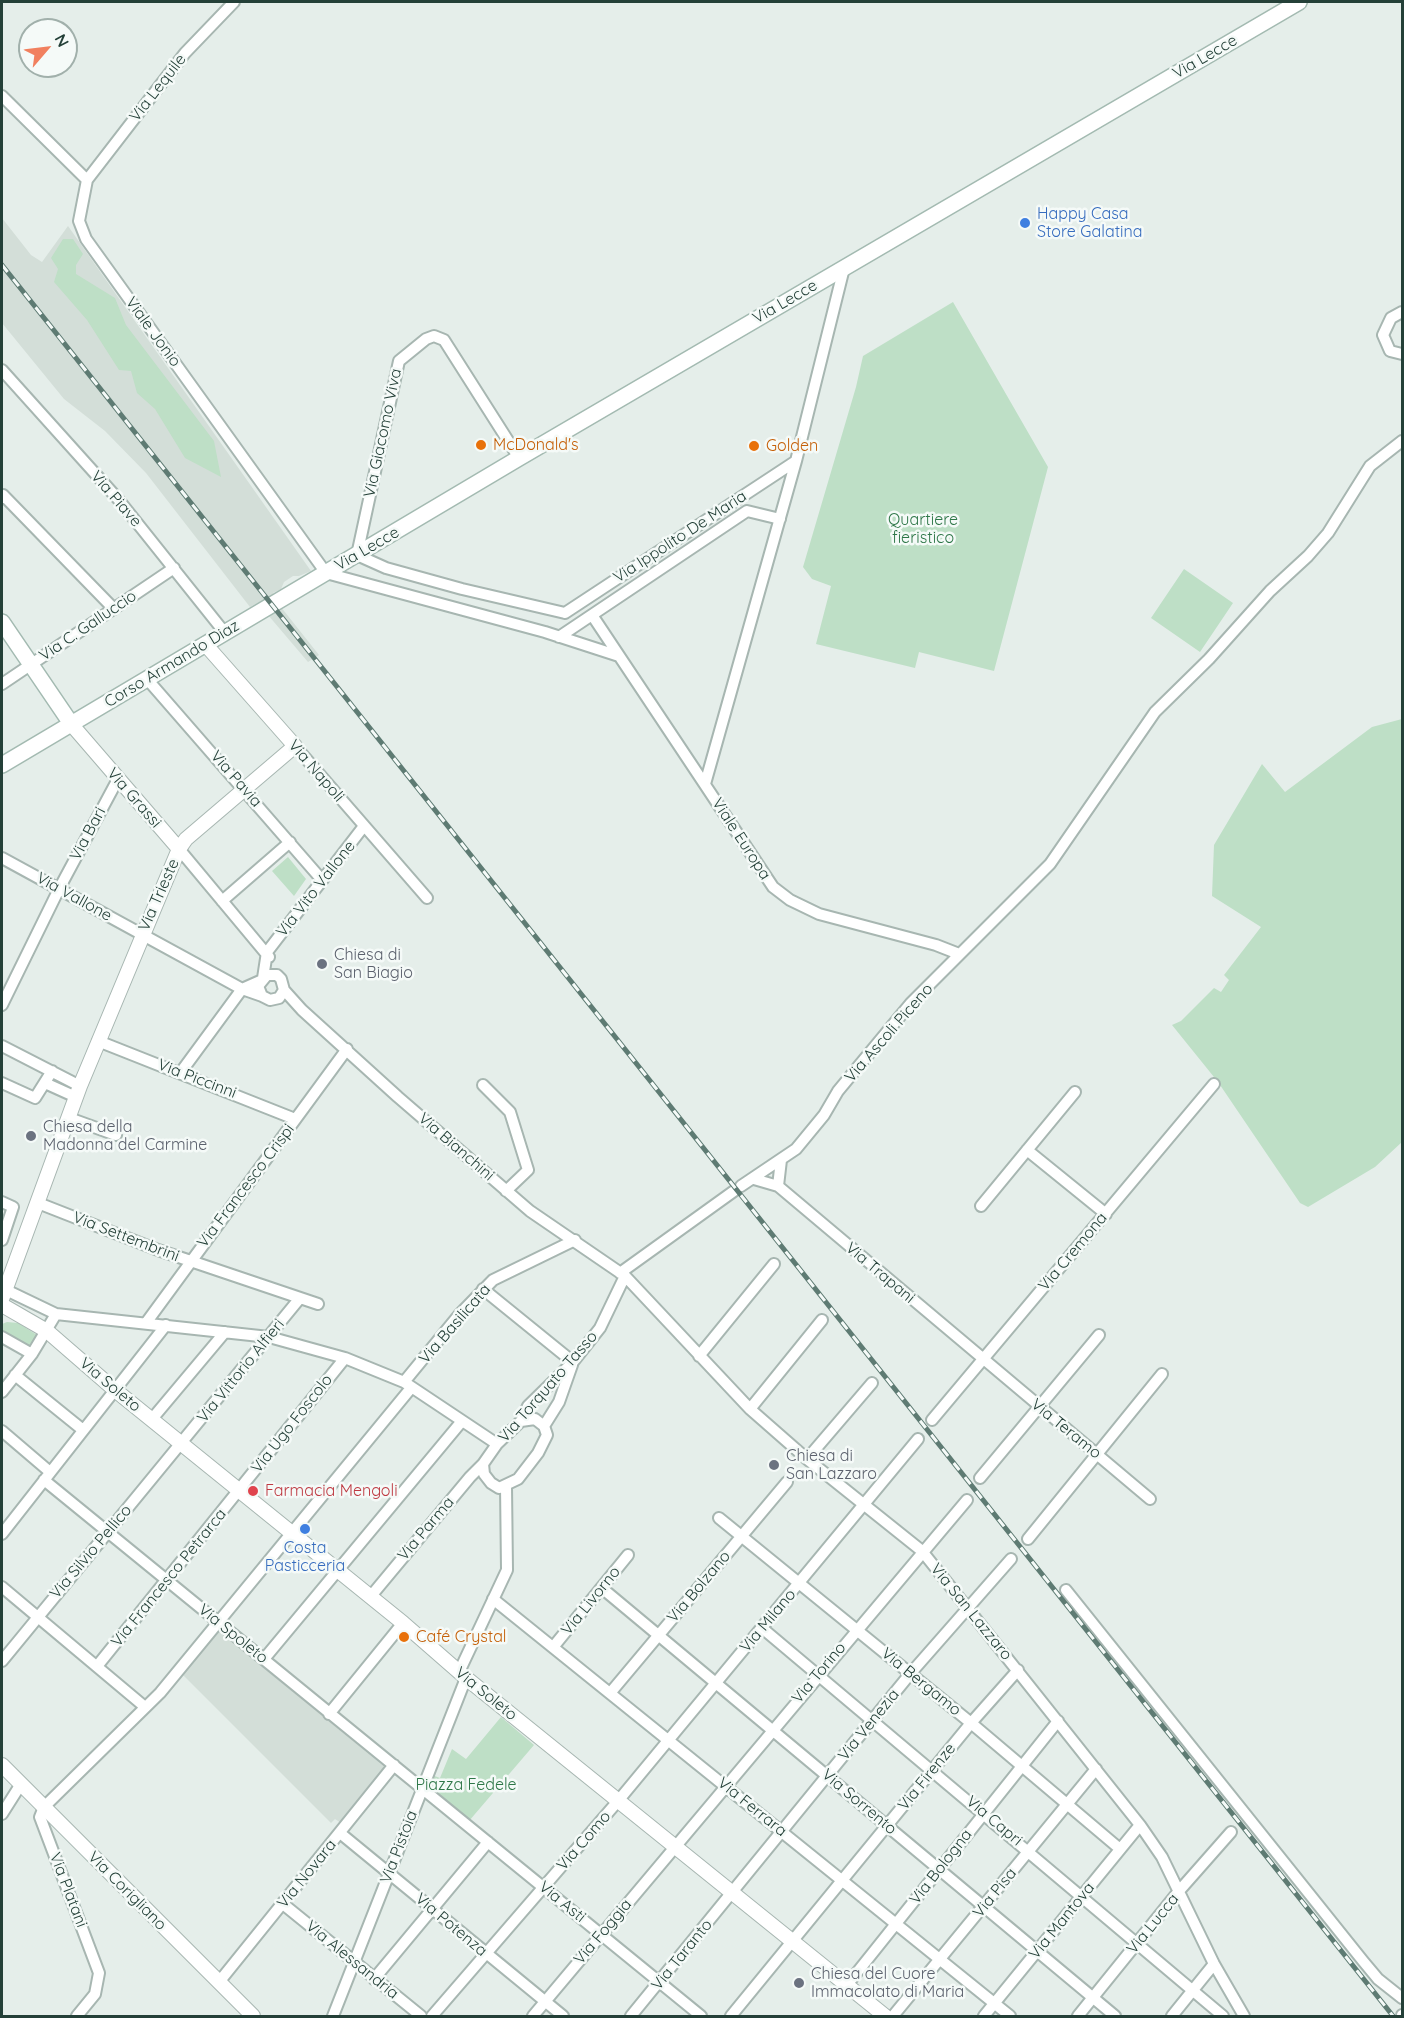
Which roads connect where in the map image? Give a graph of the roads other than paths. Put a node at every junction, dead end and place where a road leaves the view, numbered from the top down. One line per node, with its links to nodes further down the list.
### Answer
1 (234, 2): 4 (street, Via Lequile)
2 (1299, 2): 5 (main road, Via Lecce)
3 (2, 96): 4 (street)
4 (87, 180): 19 (street, Viale Jonio)
5 (844, 268): 10 (main road, Via Lecce); 11 (street)
6 (1402, 312): 7 (street)
7 (1402, 354)
8 (2, 370): 17 (street, Via Piave)
9 (1402, 441): 50 (street, Via Ascoli Piceno)
10 (519, 458): 16 (main road, Via Lecce); 16 (street, Via Giacomo Viva)
11 (796, 461): 13 (street, Via Ippolito De Maria); 15 (street)
12 (2, 498): 22 (street)
13 (739, 498): 14 (street); 23 (street, Via Ippolito De Maria)
14 (747, 511): 15 (street, Via Ippolito De Maria); 24 (street, Via Ippolito De Maria)
15 (780, 519): 38 (street)
16 (357, 555): 18 (street); 19 (main road, Via Lecce)
17 (174, 568): 22 (street, Via C. Galluccio); 26 (street, Via Piave)
18 (386, 568): 20 (street); 23 (street)
19 (326, 573): 20 (street); 21 (main road, Via Lecce)
20 (380, 588): 27 (street)
21 (273, 604): 26 (main road, Corso Armando Diaz)
22 (114, 609): 31 (street, Via C. Galluccio)
23 (565, 613): 27 (street)
24 (592, 615): 27 (street, Via Ippolito De Maria); 30 (street, Viale Europa)
25 (2, 622): 28 (main road)
26 (225, 633): 29 (main road, Corso Armando Diaz)
27 (559, 637): 30 (street)
28 (6, 640): 31 (main road)
29 (205, 644): 32 (main road, Corso Armando Diaz); 35 (street, Via Napoli)
30 (619, 656): 38 (street, Viale Europa)
31 (31, 665): 33 (street, Via C. Galluccio); 34 (main road)
32 (147, 679): 34 (main road, Corso Armando Diaz); 39 (street, Via Pavia)
33 (2, 684)
34 (72, 724): 36 (main road, Corso Armando Diaz); 37 (street, Via Grassi)
35 (295, 746): 39 (street, Via Trieste); 40 (street, Via Napoli)
36 (2, 765)
37 (118, 779): 42 (street, Via Grassi); 45 (street, Via Bari)
38 (705, 784): 50 (street, Viale Europa)
39 (245, 789): 41 (street, Via Pavia); 42 (street, Via Trieste)
40 (364, 826): 44 (street, Via Vito Vallone); 46 (street, Via Napoli)
41 (290, 842): 44 (street, Via Pavia); 47 (street)
42 (179, 849): 47 (street, Via Grassi); 48 (street, Via Trieste)
43 (2, 858): 45 (street, Via Vallone)
44 (322, 880): 49 (street, Via Vito Vallone)
45 (59, 889): 48 (street, Via Vallone); 57 (street, Via Bari)
46 (427, 898)
47 (222, 901): 49 (street, Via Grassi)
48 (142, 934): 53 (street, Via Vallone); 59 (street, Via Trieste)
49 (267, 952): 51 (street, Via Grassi); 52 (street)
50 (959, 954): 74 (street, Via Ascoli Piceno)
51 (277, 975): 52 (street); 54 (street)
52 (261, 979): 53 (street); 55 (street)
53 (242, 988): 55 (street, Via Vallone); 63 (street)
54 (284, 990): 56 (street); 58 (street)
55 (262, 996): 56 (street)
56 (274, 1000): 58 (street)
57 (2, 1005)
58 (302, 1010): 61 (street, Via Bianchini)
59 (98, 1041): 63 (street, Via Piccinni); 68 (street, Via Trieste)
60 (2, 1046): 62 (street)
61 (347, 1049): 71 (street, Via Francesco Crispi); 78 (street, Via Bianchini)
62 (52, 1071): 65 (street); 68 (street)
63 (181, 1072): 71 (street, Via Piccinni)
64 (2, 1083): 65 (street)
65 (45, 1083): 68 (street)
66 (1214, 1084): 82 (street, Via Cremona)
67 (483, 1085): 78 (street)
68 (78, 1091): 70 (street, Via Trieste)
69 (1076, 1092): 73 (street)
70 (69, 1118): 72 (street); 80 (street, Via Trieste)
71 (295, 1119): 85 (street, Via Francesco Crispi)
72 (116, 1136)
73 (1028, 1150): 81 (street); 82 (street)
74 (781, 1160): 75 (street, Via Ascoli Piceno); 76 (street)
75 (754, 1179): 76 (street, Via Trapani); 77 (street, Via Ascoli Piceno)
76 (778, 1186): 105 (street, Via Trapani)
77 (738, 1189): 87 (street, Via Torquato Tasso)
78 (506, 1191): 84 (street, Via Bianchini)
79 (2, 1202): 83 (street)
80 (38, 1203): 85 (street, Via Settembrini); 89 (street, Via Trieste)
81 (981, 1206)
82 (1106, 1214): 105 (street, Via Cremona)
83 (2, 1240)
84 (574, 1240): 87 (street, Via Bianchini); 88 (street, Via Basilicata)
85 (190, 1261): 90 (street, Via Settembrini); 95 (street, Via Francesco Crispi)
86 (774, 1264): 103 (street)
87 (622, 1274): 103 (street, Via San Lazzaro); 106 (street, Via Torquato Tasso)
88 (483, 1288): 106 (street); 110 (street, Via Basilicata)
89 (3, 1296): 93 (street)
90 (300, 1298): 91 (street, Via Settembrini); 101 (street, Via Vittorio Alfieri)
91 (318, 1304)
92 (2, 1305): 97 (street, Via Soleto)
93 (56, 1314): 95 (street); 97 (street)
94 (822, 1320): 114 (street)
95 (146, 1323): 96 (street)
96 (166, 1325): 98 (street); 111 (street)
97 (47, 1331): 102 (street); 111 (street, Via Soleto)
98 (225, 1332): 101 (street); 115 (street)
99 (1099, 1335): 113 (street)
100 (2, 1336): 102 (street)
101 (269, 1337): 104 (street); 123 (street, Via Vittorio Alfieri)
102 (33, 1354): 108 (street)
103 (699, 1356): 114 (street, Via San Lazzaro)
104 (345, 1358): 110 (street); 132 (street, Via Ugo Foscolo)
105 (982, 1359): 113 (street, Via Teramo); 116 (street, Via Cremona)
106 (573, 1362): 118 (street, Via Torquato Tasso); 119 (street)
107 (1162, 1374): 125 (street)
108 (15, 1375): 112 (street); 120 (street)
109 (872, 1383): 126 (street)
110 (408, 1385): 117 (street); 137 (street, Via Basilicata)
111 (115, 1390): 115 (street, Via Soleto); 120 (street)
112 (2, 1392)
113 (1038, 1406): 125 (street, Via Teramo); 129 (street)
114 (750, 1409): 126 (street, Via San Lazzaro)
115 (152, 1419): 123 (street, Via Soleto)
116 (932, 1420)
117 (462, 1421): 124 (street); 145 (street)
118 (521, 1421): 119 (street); 124 (street, Via Torquato Tasso)
119 (544, 1426): 131 (street)
120 (83, 1430): 128 (street)
121 (2, 1431): 128 (street, Via Spoleto)
122 (918, 1439): 135 (street, Via Milano)
123 (181, 1443): 132 (street, Via Soleto); 138 (street, Via Silvio Pellico)
124 (497, 1444): 127 (street, Via Torquato Tasso)
125 (1096, 1453): 133 (street, Via Teramo); 141 (street)
126 (807, 1459): 135 (street, Via San Lazzaro)
127 (483, 1464): 131 (street); 151 (street, Via Parma)
128 (47, 1476): 138 (street, Via Spoleto); 139 (street)
129 (980, 1478)
130 (787, 1482): 140 (street, Via Bolzano)
131 (506, 1486): 152 (street, Via Pistoia)
132 (240, 1490): 137 (street, Via Soleto); 146 (street, Via Francesco Petrarca)
133 (1150, 1499)
134 (966, 1500): 142 (street, Via Torino)
135 (864, 1505): 142 (street, Via San Lazzaro); 147 (street, Via Milano)
136 (719, 1518): 140 (street, Via Bergamo)
137 (291, 1532): 145 (street, Via Soleto); 155 (street, Via Basilicata)
138 (108, 1533): 146 (street, Via Spoleto); 154 (street, Via Silvio Pellico)
139 (2, 1534)
140 (742, 1537): 147 (street, Via Bergamo); 159 (street, Via Bolzano)
141 (1028, 1539)
142 (922, 1551): 153 (street, Via San Lazzaro); 158 (street, Via Torino)
143 (628, 1555): 149 (street, Via Livorno)
144 (1011, 1559): 153 (street, Via Venezia)
145 (338, 1570): 151 (street, Via Soleto); 161 (street)
146 (167, 1580): 155 (street, Via Spoleto); 163 (street, Via Francesco Petrarca)
147 (800, 1582): 157 (street, Via Milano); 158 (street, Via Bergamo)
148 (2, 1587): 154 (street)
149 (603, 1589): 159 (street, Via Sorrento); 160 (street, Via Livorno)
150 (1066, 1590): 225 (street)
151 (371, 1596): 156 (street, Via Soleto)
152 (493, 1599): 160 (street, Via Ferrara); 166 (street, Via Pistoia)
153 (969, 1608): 164 (street, Via San Lazzaro); 165 (street, Via Venezia)
154 (38, 1617): 162 (street, Via Silvio Pellico); 163 (street)
155 (217, 1622): 161 (street, Via Spoleto); 170 (street, Via Basilicata)
156 (403, 1623): 166 (street, Via Soleto); 171 (street)
157 (762, 1628): 167 (street, Via Capri); 168 (street, Via Milano)
158 (856, 1629): 165 (street, Via Bergamo); 167 (street, Via Torino)
159 (658, 1635): 168 (street, Via Sorrento); 169 (street, Via Bolzano)
160 (554, 1646): 169 (street, Via Ferrara)
161 (264, 1659): 171 (street, Via Spoleto)
162 (2, 1661)
163 (98, 1665): 170 (street)
164 (1018, 1670): 173 (street, Via San Lazzaro); 174 (street, Via Firenze)
165 (910, 1674): 172 (street, Via Venezia); 174 (street, Via Bergamo)
166 (462, 1675): 185 (street, Via Pistoia); 186 (street, Via Soleto)
167 (817, 1676): 172 (street, Via Capri); 175 (street, Via Torino)
168 (716, 1683): 175 (street, Via Sorrento); 176 (street, Via Milano)
169 (611, 1692): 176 (street, Via Ferrara)
170 (145, 1707): 188 (street, Via Basilicata)
171 (329, 1714): 178 (street, Via Spoleto)
172 (872, 1721): 181 (street, Via Capri); 182 (street, Via Venezia)
173 (1059, 1721): 179 (street, Via Bologna); 180 (street, Via San Lazzaro)
174 (971, 1723): 179 (street, Via Bergamo); 181 (street, Via Firenze)
175 (772, 1729): 182 (street, Via Sorrento); 184 (street, Via Torino)
176 (669, 1739): 184 (street, Via Ferrara); 186 (street, Via Milano)
177 (2, 1765): 183 (street, Via Corigliano)
178 (394, 1765): 185 (street, Via Spoleto); 195 (street, Via Novara)
179 (1021, 1766): 187 (street, Via Bergamo); 189 (street, Via Bologna)
180 (1096, 1769): 187 (street, Via Pisa); 191 (street, Via San Lazzaro)
181 (933, 1770): 189 (street, Via Capri); 192 (street, Via Firenze)
182 (828, 1776): 192 (street, Via Sorrento); 193 (street, Via Venezia)
183 (21, 1784): 188 (street, Via Corigliano); 190 (street)
184 (725, 1785): 193 (street, Via Ferrara); 197 (street, Via Torino)
185 (421, 1789): 196 (street, Via Asti); 201 (street, Via Pistoia)
186 (618, 1801): 197 (street, Via Soleto); 203 (street, Via Como)
187 (1066, 1805): 198 (street, Via Bergamo); 199 (street, Via Pisa)
188 (44, 1807): 220 (street, Via Corigliano); 228 (street, Via Platani)
189 (984, 1813): 199 (street, Via Capri); 200 (street, Via Bologna)
190 (2, 1814)
191 (1140, 1825): 198 (street, Via Mantova); 204 (street, Via San Lazzaro)
192 (888, 1826): 200 (street, Via Sorrento); 202 (street, Via Firenze)
193 (782, 1831): 202 (street, Via Ferrara); 205 (street, Via Venezia)
194 (1230, 1832): 204 (street, Via Lucca)
195 (340, 1833): 201 (street, Via Potenza); 207 (street, Via Novara)
196 (488, 1842): 203 (street, Via Asti); 209 (street)
197 (674, 1847): 205 (street, Via Soleto); 211 (street, Via Foggia)
198 (1120, 1849): 206 (street, Via Mantova)
199 (1029, 1851): 206 (street, Via Capri); 208 (street, Via Pisa)
200 (940, 1869): 208 (street, Via Sorrento); 210 (street, Via Bologna)
201 (389, 1873): 209 (street, Via Potenza); 217 (street, Via Pistoia)
202 (843, 1881): 210 (street, Via Ferrara); 212 (street, Via Firenze)
203 (544, 1887): 211 (street, Via Asti); 215 (street, Via Como)
204 (1179, 1891): 213 (street, Via Lucca); 218 (street, Via San Lazzaro)
205 (731, 1894): 212 (street, Via Soleto); 221 (street, Via Taranto)
206 (1082, 1896): 213 (street, Via Capri); 214 (street, Via Mantova)
207 (283, 1904): 217 (street, Via Alessandria); 220 (street, Via Novara)
208 (984, 1906): 214 (street, Via Sorrento); 216 (street, Via Pisa)
209 (432, 1909): 215 (street, Via Potenza); 219 (street)
210 (896, 1924): 216 (street, Via Ferrara); 222 (street, Via Bologna)
211 (602, 1934): 221 (street, Via Asti); 226 (street, Via Foggia)
212 (791, 1942): 222 (street, Via Soleto); 237 (street, Via Firenze)
213 (1137, 1943): 223 (street, Via Capri); 224 (street, Via Lucca)
214 (1037, 1951): 224 (street, Via Sorrento); 227 (street, Via Mantova)
215 (486, 1954): 226 (street, Via Potenza); 232 (street, Via Como)
216 (940, 1959): 227 (street, Via Ferrara); 239 (street, Via Pisa)
217 (353, 1960): 219 (street, Via Alessandria); 230 (street, Via Pistoia)
218 (1215, 1964): 223 (street); 246 (street, Via San Lazzaro)
219 (374, 1979): 231 (street, Via Alessandria)
220 (219, 1982): 229 (street, Via Corigliano)
221 (660, 1983): 235 (street, Via Taranto); 236 (street, Via Asti)
222 (847, 1985): 238 (street, Via Soleto)
223 (1193, 1991): 244 (street); 245 (street, Via Capri)
224 (1093, 1998): 242 (street, Via Lucca); 243 (street, Via Sorrento)
225 (1402, 1998)
226 (545, 2002): 233 (street, Via Foggia); 234 (street, Via Potenza)
227 (994, 2004): 240 (street, Via Mantova); 241 (street, Via Ferrara)
228 (76, 2016)
229 (253, 2016)
230 (333, 2016)
231 (421, 2016)
232 (432, 2016)
233 (533, 2016)
234 (563, 2016)
235 (631, 2016)
236 (701, 2016)
237 (731, 2016)
238 (885, 2016)
239 (893, 2016)
240 (984, 2016)
241 (1010, 2016)
242 (1078, 2016)
243 (1115, 2016)
244 (1172, 2016)
245 (1223, 2016)
246 (1244, 2016)

